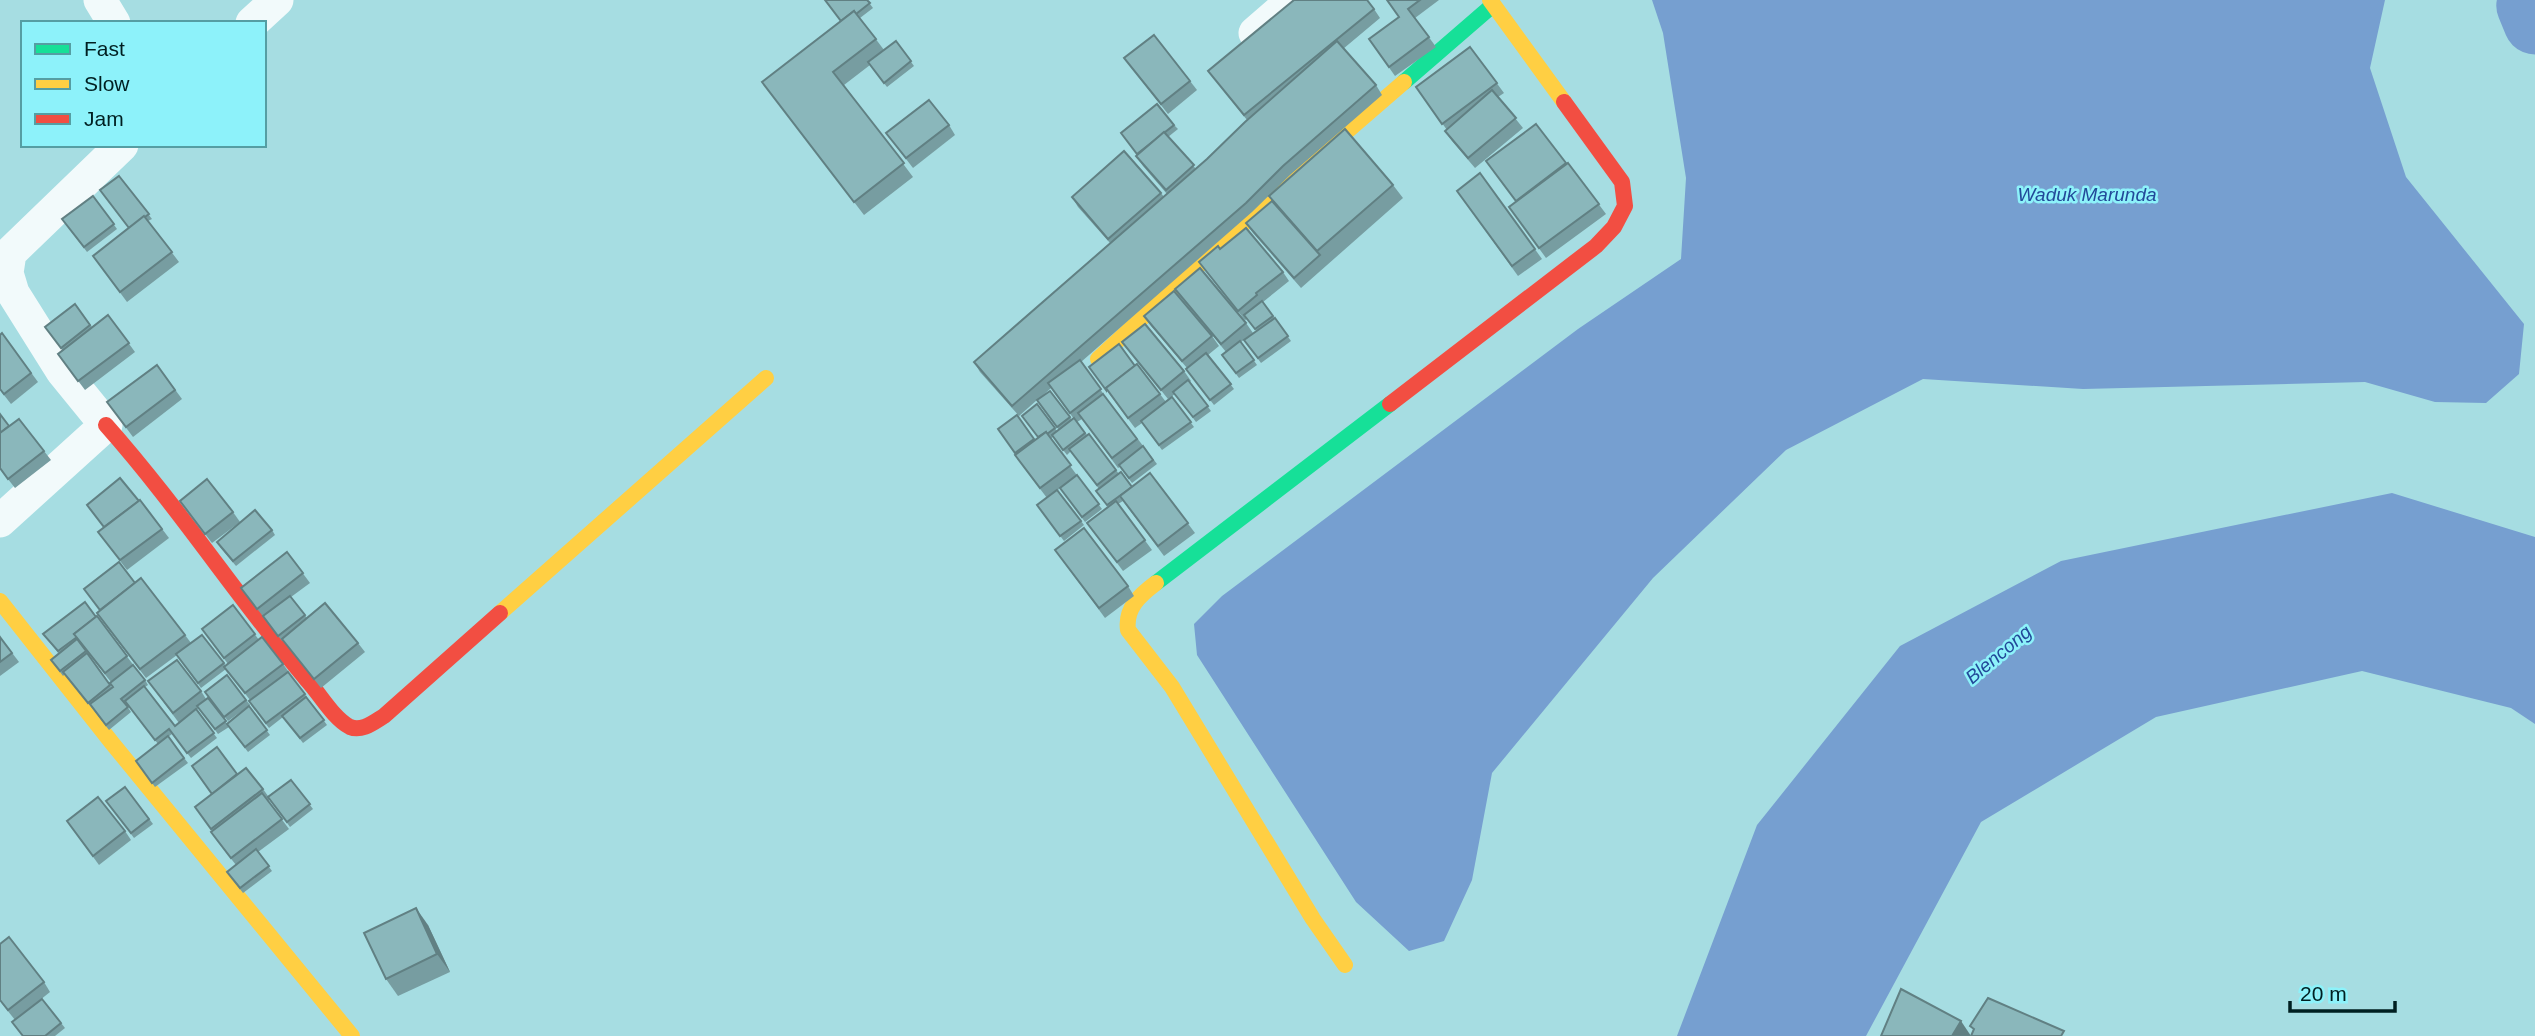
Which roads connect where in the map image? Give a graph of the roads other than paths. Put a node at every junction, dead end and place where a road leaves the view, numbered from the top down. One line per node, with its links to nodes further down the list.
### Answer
1 (100, 0): 5 (street)
2 (277, 0): 6 (street)
3 (1293, 0): 7 (street)
4 (1491, 2): 10 (street); 15 (street)
5 (113, 21)
6 (254, 21)
7 (1255, 33)
8 (120, 147): 9 (street)
9 (5, 252): 12 (street)
10 (1098, 359)
11 (766, 378): 12 (street)
12 (106, 425): 13 (street)
13 (0, 521)
14 (0, 601): 16 (street)
15 (1345, 965)
16 (352, 1036)

